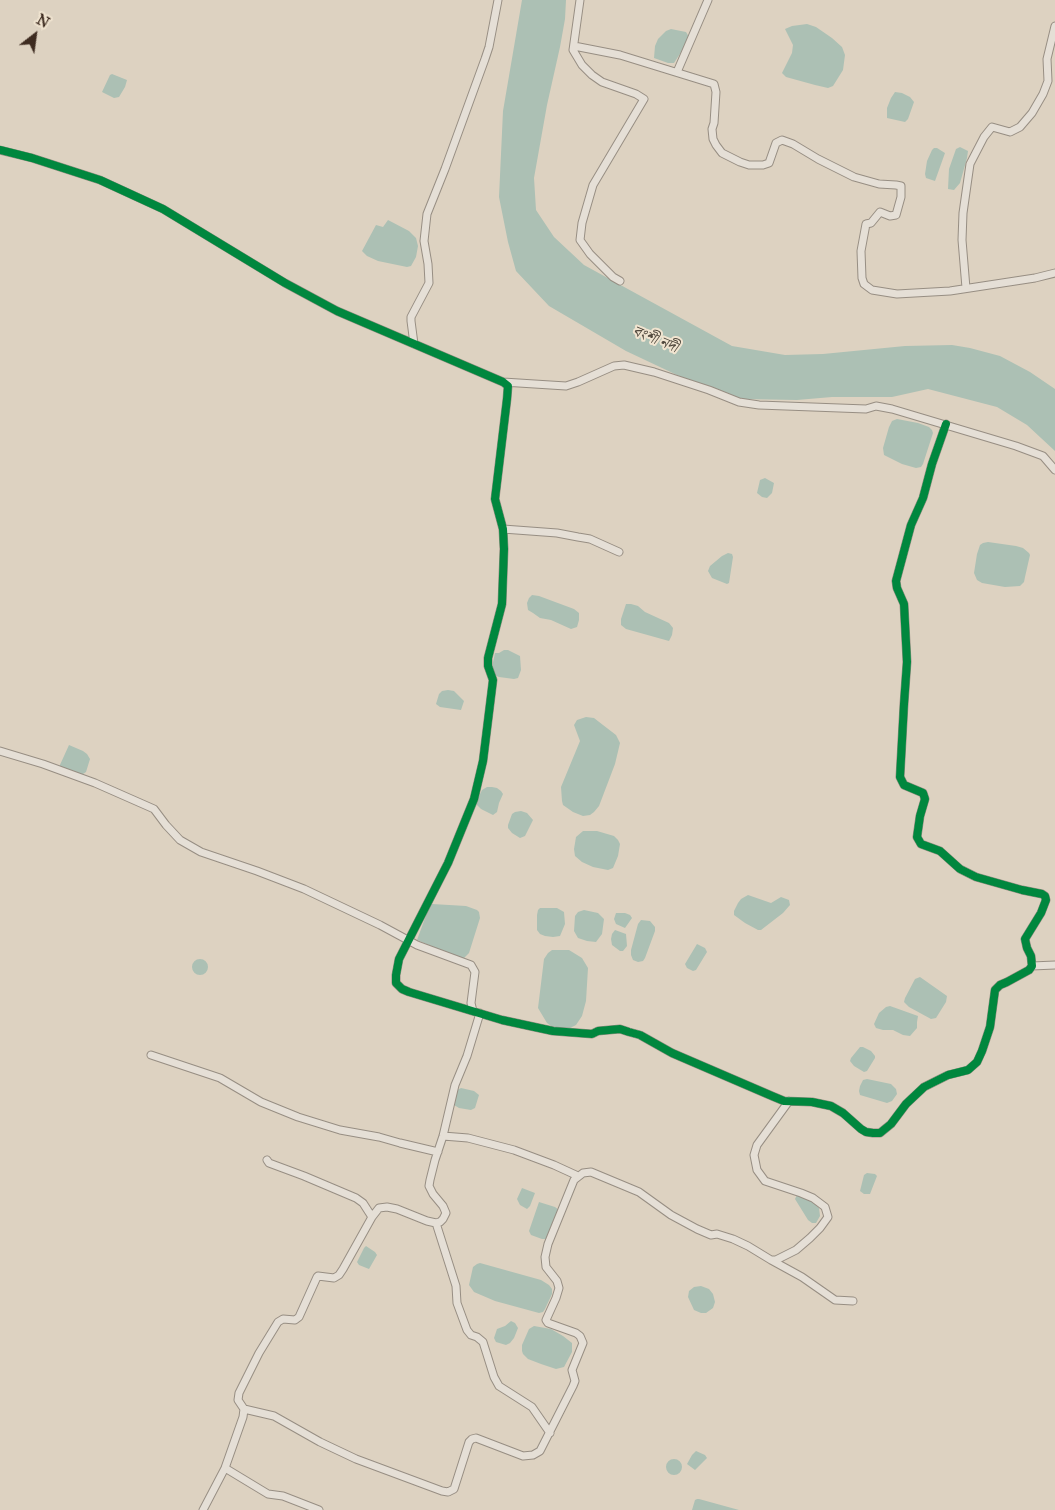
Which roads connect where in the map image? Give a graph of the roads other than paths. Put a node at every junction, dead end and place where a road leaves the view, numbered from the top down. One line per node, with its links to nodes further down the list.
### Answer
1 (498, 0): 11 (street)
2 (580, 0): 5 (street)
3 (708, 0): 6 (street)
4 (1055, 26): 10 (street)
5 (574, 46): 6 (street); 9 (street)
6 (677, 72): 10 (street)
7 (0, 150): 11 (street)
8 (1055, 273): 10 (street)
9 (620, 281)
10 (966, 288)
11 (414, 344): 12 (street)
12 (503, 382): 13 (street); 15 (street)
13 (946, 424): 14 (street); 20 (street)
14 (1055, 470)
15 (503, 529): 16 (street); 18 (street)
16 (619, 552)
17 (0, 751): 18 (street)
18 (409, 940): 21 (street); 21 (street)
19 (1055, 965): 20 (street)
20 (1032, 966): 23 (street)
21 (477, 1012): 23 (street); 24 (street)
22 (151, 1055): 25 (street)
23 (789, 1101): 30 (street)
24 (443, 1136): 25 (street); 27 (street)
25 (438, 1152): 29 (street)
26 (267, 1160): 28 (street)
27 (578, 1176): 30 (street); 33 (street)
28 (372, 1217): 29 (street); 32 (street)
29 (436, 1223): 33 (street)
30 (771, 1260): 31 (street)
31 (853, 1301)
32 (244, 1409): 33 (street); 34 (street)
33 (550, 1433)
34 (225, 1468): 35 (street); 36 (street)
35 (203, 1510)
36 (319, 1510)

